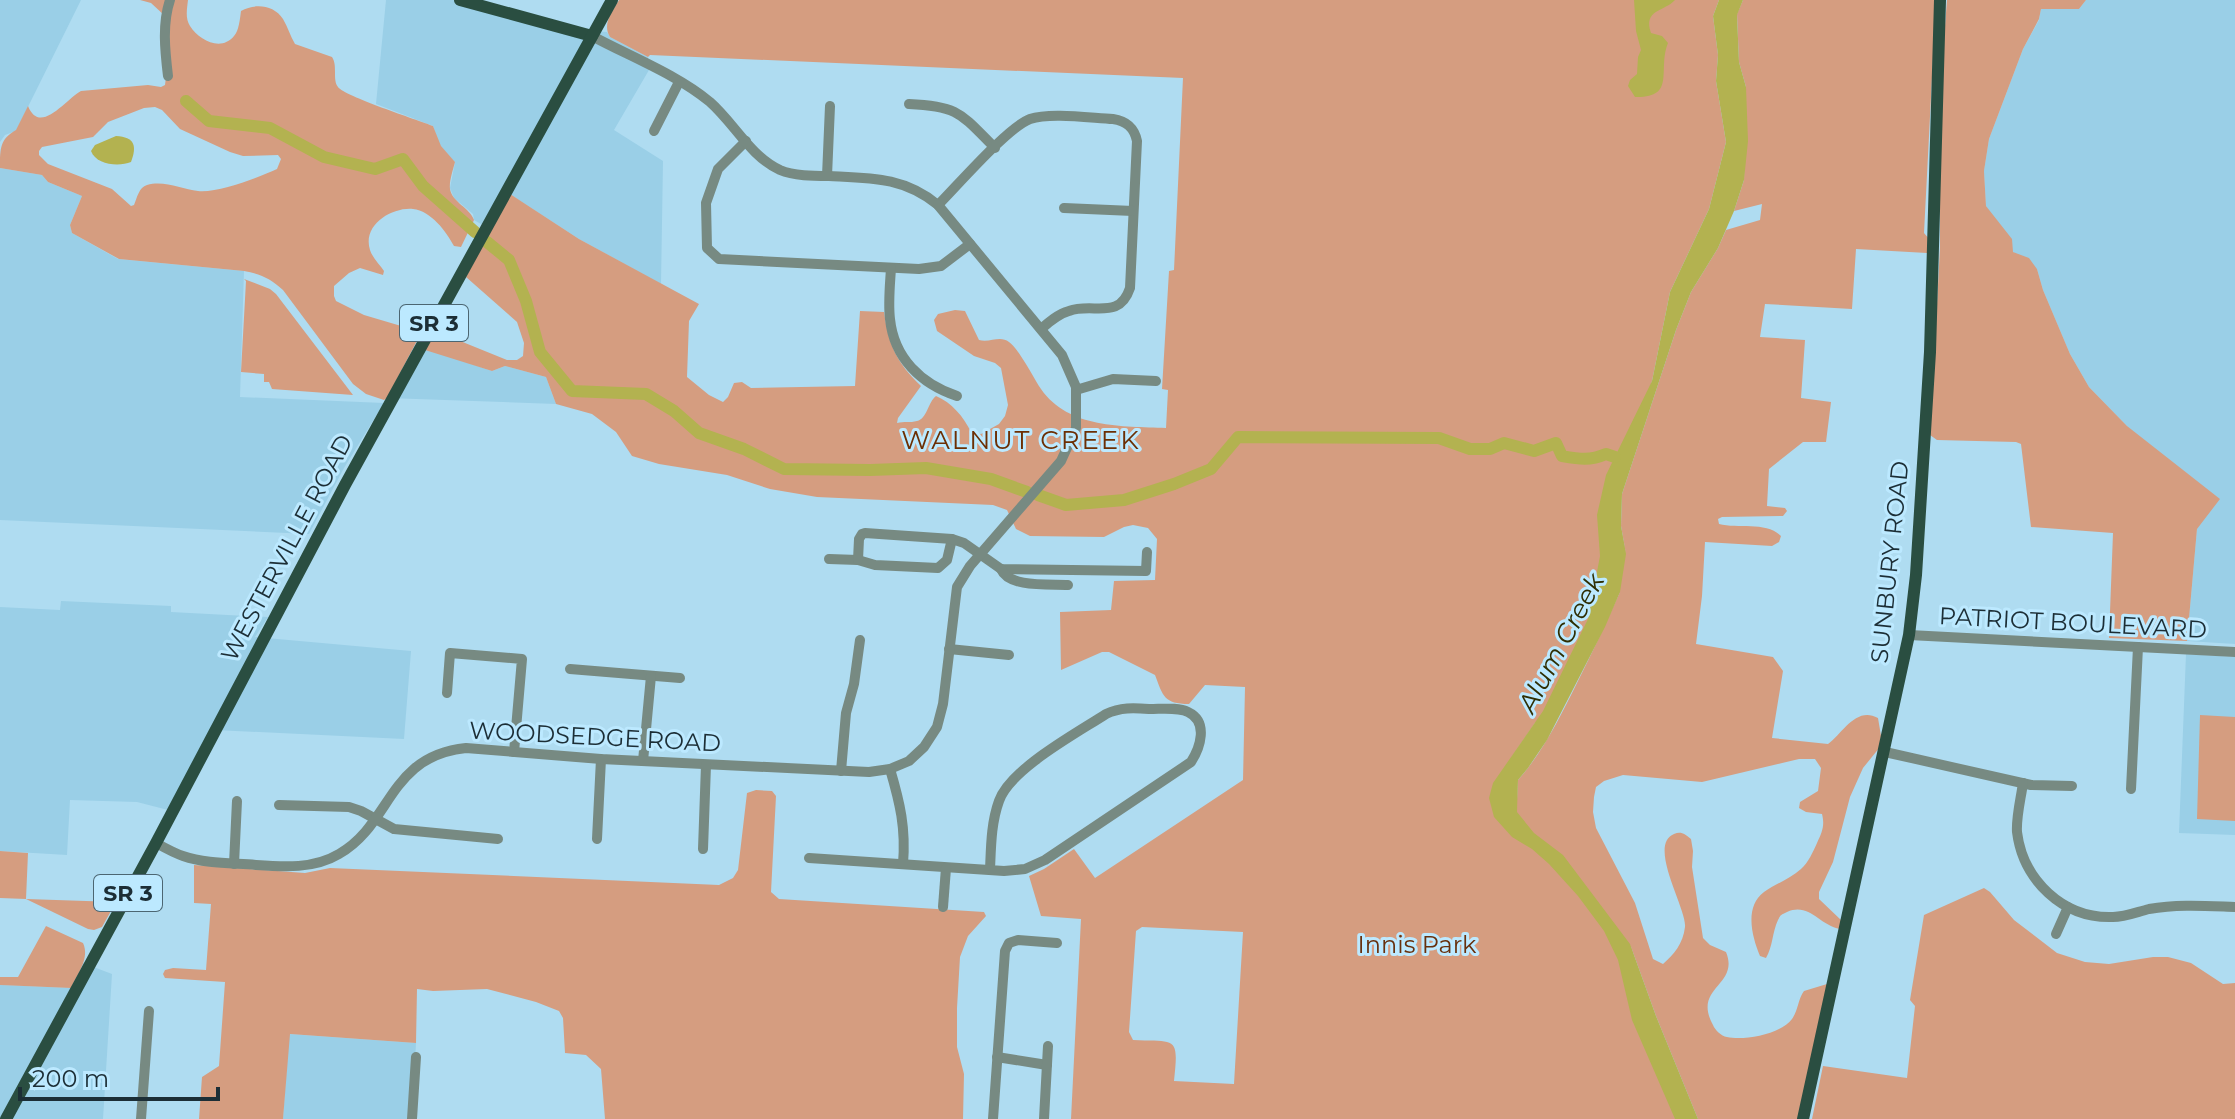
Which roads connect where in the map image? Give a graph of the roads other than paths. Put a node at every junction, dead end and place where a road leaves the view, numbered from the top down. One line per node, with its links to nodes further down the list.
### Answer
1 (170, 0): 6 (street)
2 (460, 0): 5 (main road)
3 (612, 0): 5 (main road, WESTERVILLE ROAD / SR 3)
4 (1940, 0): 30 (main road, SUNBURY ROAD)
5 (592, 36): 7 (street); 55 (main road, WESTERVILLE ROAD / SR 3)
6 (168, 76)
7 (679, 82): 10 (street); 11 (street)
8 (909, 104): 12 (street)
9 (830, 106): 13 (street)
10 (654, 131)
11 (746, 141): 13 (street); 18 (street)
12 (995, 148): 14 (street); 16 (street)
13 (827, 176): 14 (street)
14 (938, 205): 17 (street)
15 (1064, 208): 16 (street)
16 (1133, 211): 19 (street)
17 (970, 244): 18 (street); 19 (street)
18 (891, 268): 22 (street)
19 (1041, 329): 21 (street)
20 (1156, 381): 21 (street)
21 (1076, 390): 25 (street)
22 (957, 396)
23 (952, 539): 25 (street); 27 (street); 27 (street)
24 (1147, 552): 28 (street)
25 (980, 554): 28 (street); 33 (street)
26 (829, 559): 27 (street)
27 (858, 560)
28 (1001, 569): 29 (street)
29 (1068, 585)
30 (1909, 635): 32 (street, PATRIOT BOULEVARD); 41 (main road, SUNBURY ROAD)
31 (860, 640): 46 (street)
32 (2138, 647): 34 (street, PATRIOT BOULEVARD); 49 (street)
33 (949, 649): 35 (street); 45 (street)
34 (2235, 652)
35 (1009, 655)
36 (570, 669): 37 (street)
37 (651, 676): 38 (street); 43 (street)
38 (680, 678)
39 (447, 693): 40 (street)
40 (514, 752): 42 (street, WOODSEDGE ROAD); 52 (street, WOODSEDGE ROAD)
41 (1885, 752): 47 (street); 77 (main road, SUNBURY ROAD)
42 (601, 759): 43 (street, WOODSEDGE ROAD); 54 (street)
43 (643, 761): 44 (street, WOODSEDGE ROAD)
44 (706, 765): 46 (street, WOODSEDGE ROAD); 56 (street)
45 (890, 769): 46 (street, WOODSEDGE ROAD); 59 (street)
46 (841, 771)
47 (2023, 783): 48 (street); 63 (street)
48 (2072, 786)
49 (2131, 789)
50 (237, 801): 58 (street)
51 (279, 805): 52 (street)
52 (374, 819): 53 (street); 58 (street, WOODSEDGE ROAD)
53 (498, 839)
54 (597, 839)
55 (156, 843): 58 (street, WOODSEDGE ROAD); 72 (main road, WESTERVILLE ROAD / SR 3)
56 (703, 849)
57 (809, 858): 59 (street)
58 (234, 864)
59 (903, 864): 60 (street)
60 (946, 868): 61 (street); 62 (street)
61 (990, 870): 61 (street)
62 (943, 907)
63 (2068, 907): 64 (street); 65 (street)
64 (2235, 907)
65 (2056, 934)
66 (1057, 943): 70 (street)
67 (149, 1011): 73 (street)
68 (1048, 1046): 71 (street)
69 (416, 1057): 74 (street)
70 (997, 1057): 71 (street); 75 (street)
71 (1047, 1065): 76 (street)
72 (6, 1119)
73 (141, 1119)
74 (412, 1119)
75 (993, 1119)
76 (1044, 1119)
77 (1803, 1119)

